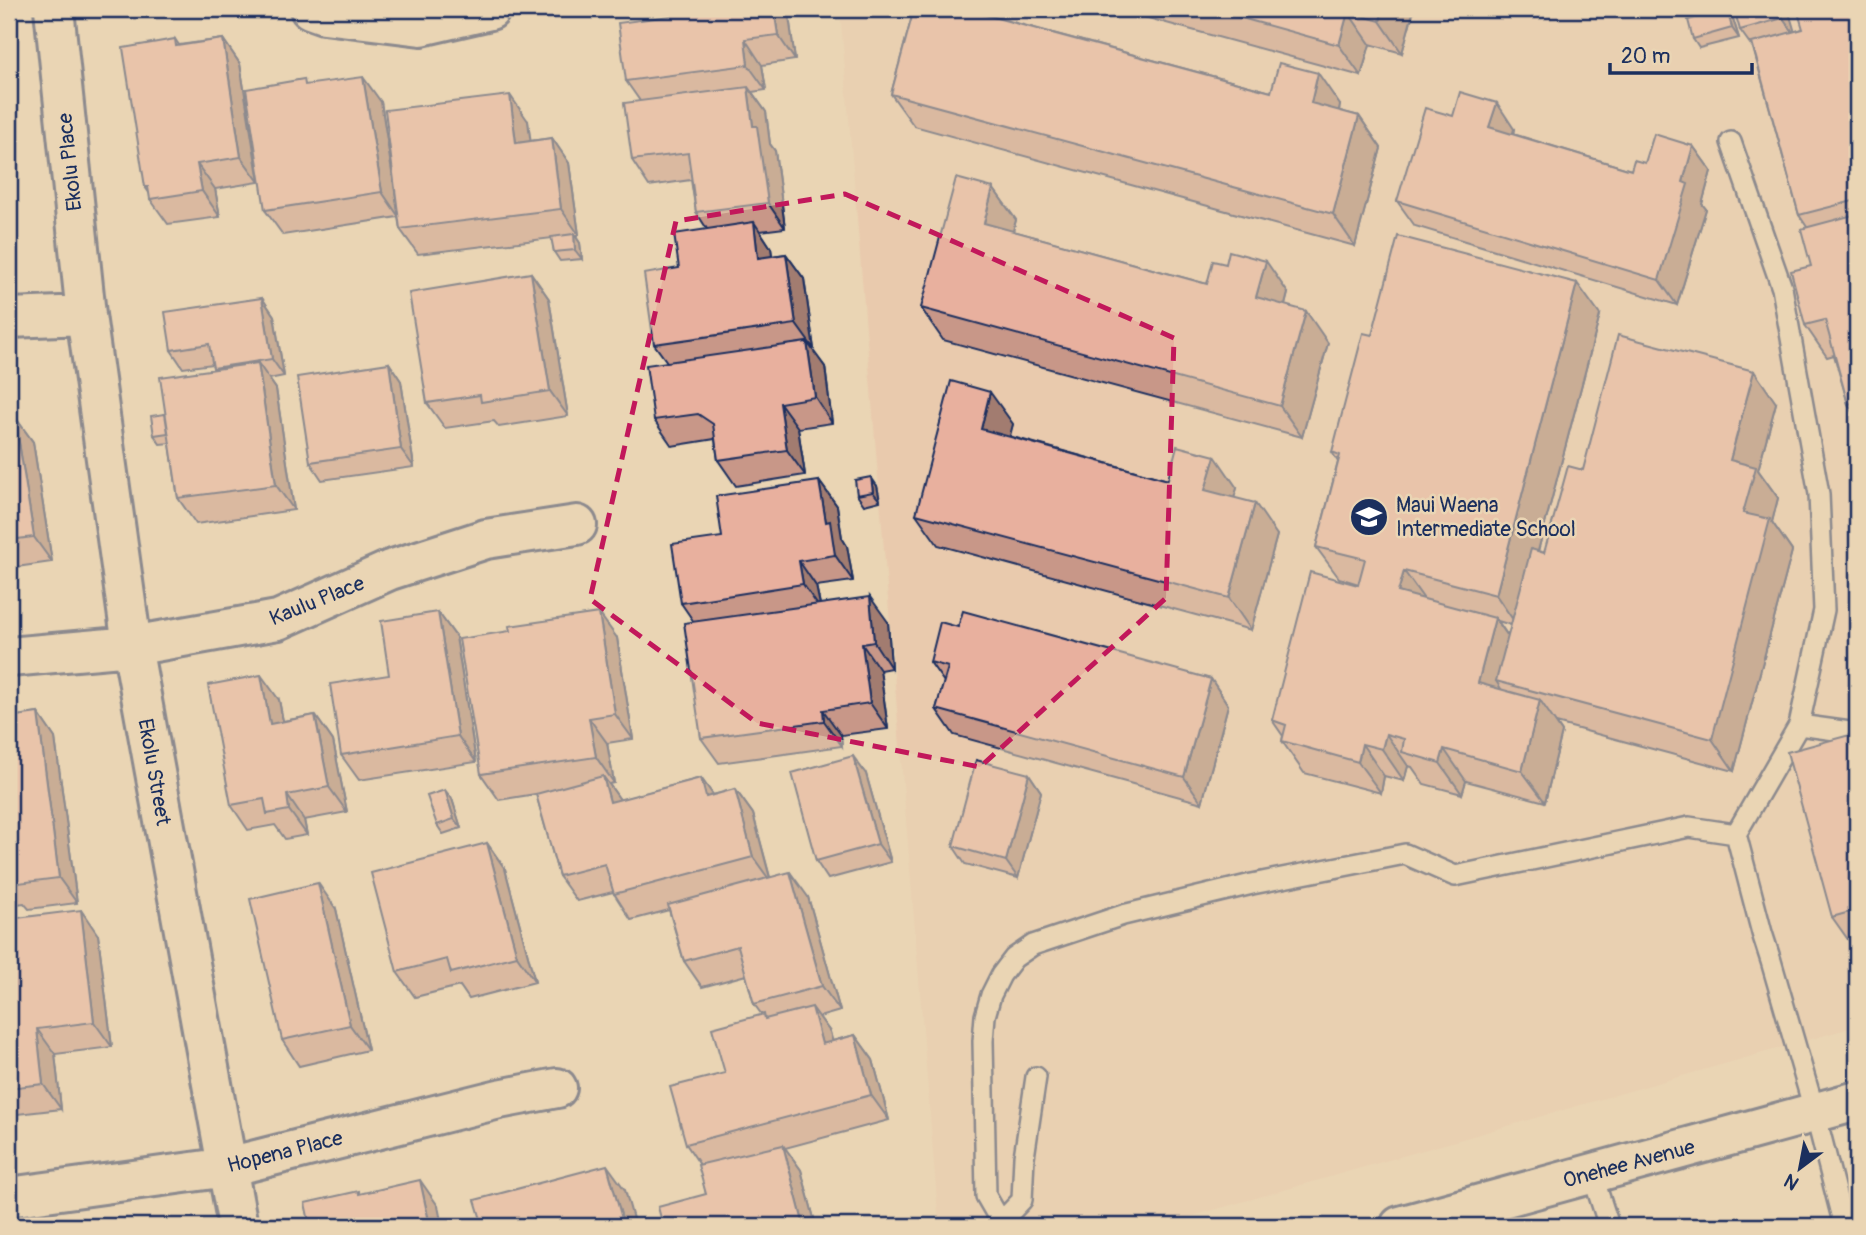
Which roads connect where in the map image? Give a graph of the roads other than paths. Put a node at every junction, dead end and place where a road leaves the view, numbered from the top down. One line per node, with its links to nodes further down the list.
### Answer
1 (54, 9): 5 (street, Ekolu Place)
2 (310, 9): 3 (street)
3 (490, 10)
4 (1731, 142): 10 (lane)
5 (86, 315): 6 (street); 8 (street, Ekolu Street)
6 (9, 318)
7 (577, 525): 8 (street, Kaulu Place)
8 (132, 646): 9 (street, Kaulu Place); 17 (street, Ekolu Street)
9 (9, 657)
10 (1799, 724): 11 (lane); 12 (lane)
11 (1857, 733)
12 (1736, 834): 16 (lane); 20 (lane)
13 (1035, 1077): 20 (lane)
14 (557, 1088): 17 (street, Hopena Place)
15 (1857, 1101): 16 (street, Onehee Avenue)
16 (1815, 1113): 18 (street, Onehee Avenue); 24 (lane)
17 (228, 1167): 19 (street, Hopena Place); 21 (street, Ekolu Street)
18 (1592, 1174): 22 (street, Onehee Avenue); 23 (lane)
19 (9, 1197)
20 (1001, 1224)
21 (238, 1226)
22 (1400, 1226)
23 (1609, 1226)
24 (1844, 1226)

